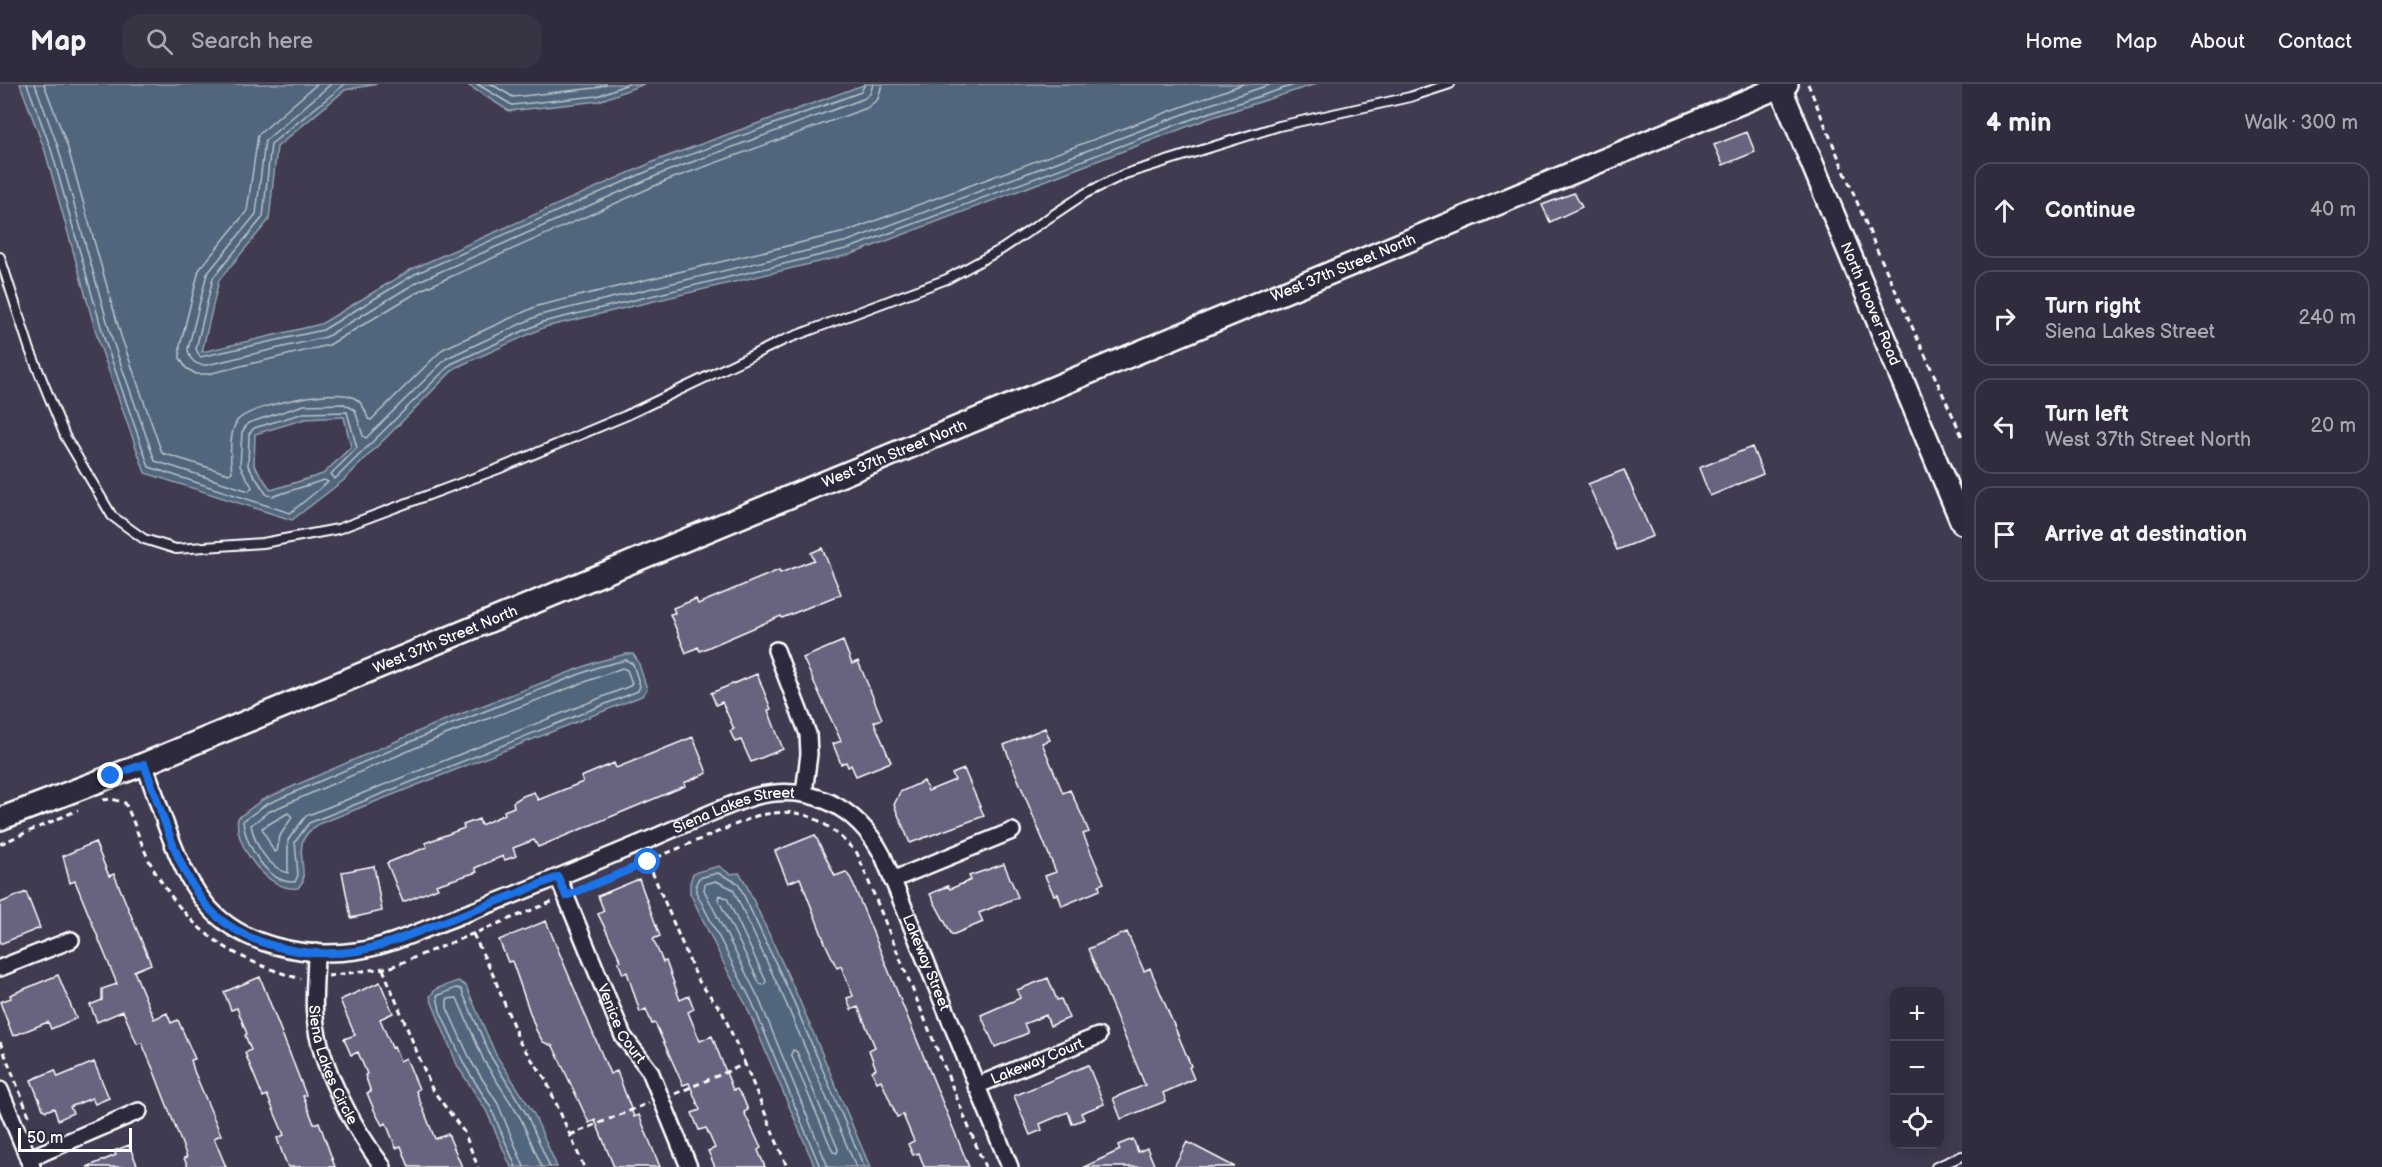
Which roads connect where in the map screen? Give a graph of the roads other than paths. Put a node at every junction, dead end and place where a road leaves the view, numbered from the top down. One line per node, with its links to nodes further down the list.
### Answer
1 (1450, 84): 3 (lane)
2 (1782, 85): 4 (street, North Hoover Road); 6 (street, West 37th Street North)
3 (0, 257)
4 (1962, 523)
5 (776, 650): 7 (street)
6 (144, 764): 8 (street, West 37th Street North); 13 (street, Siena Lakes Street)
7 (804, 794): 10 (street, Siena Lakes Street); 11 (street, Lakeway Street)
8 (0, 819)
9 (1012, 831): 11 (street)
10 (558, 877): 13 (street, Siena Lakes Street); 22 (street, Venice Court)
11 (892, 880): 16 (street, Lakeway Street)
12 (72, 940): 14 (street)
13 (316, 952): 21 (street, Siena Lakes Circle)
14 (0, 968)
15 (1098, 1035): 16 (street, Lakeway Court)
16 (976, 1086): 23 (street, Lakeway Street)
17 (0, 1090): 20 (street)
18 (139, 1111): 20 (street)
19 (1962, 1156): 24 (lane)
20 (30, 1163)
21 (383, 1167)
22 (689, 1167)
23 (1010, 1167)
24 (1936, 1167)

